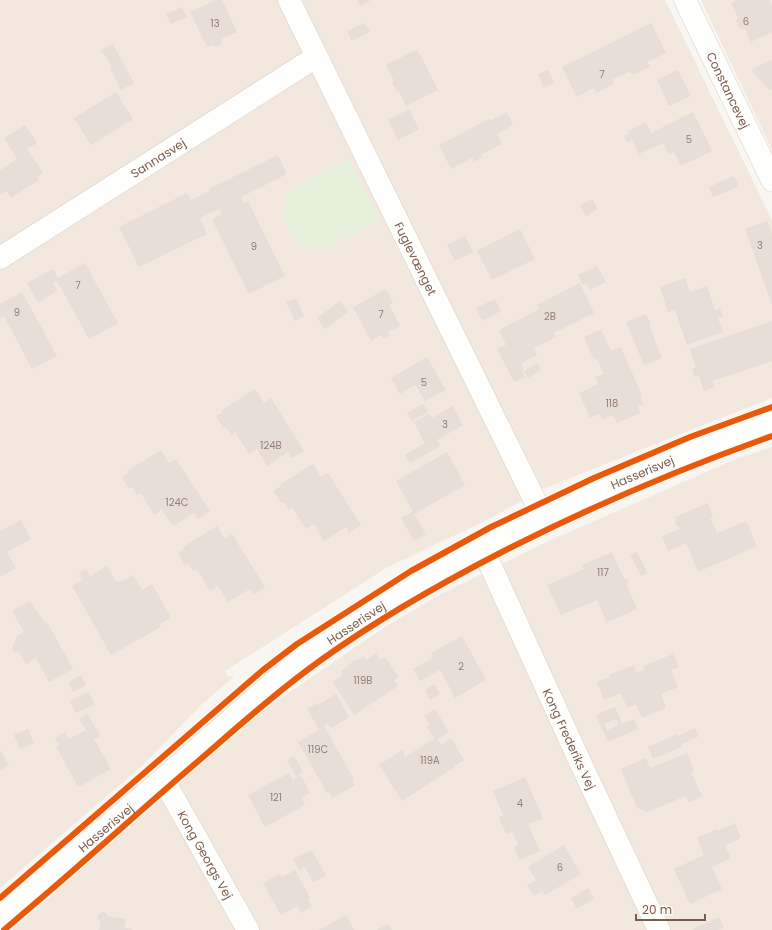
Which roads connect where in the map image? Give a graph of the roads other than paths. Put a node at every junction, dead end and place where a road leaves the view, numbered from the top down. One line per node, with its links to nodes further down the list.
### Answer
1 (289, 0): 3 (street, Fuglevænget)
2 (684, 0): 4 (street, Constancevej)
3 (316, 57): 5 (street, Sannasvej); 7 (street, Fuglevænget)
4 (772, 180)
5 (0, 258)
6 (772, 421): 7 (street, Hasserisvej)
7 (543, 517): 8 (street, Hasserisvej)
8 (482, 547): 9 (street, Hasserisvej); 12 (street, Kong Frederiks Vej)
9 (163, 779): 10 (street, Hasserisvej); 11 (street, Kong Georgs Vej)
10 (0, 918)
11 (248, 930)
12 (659, 930)

